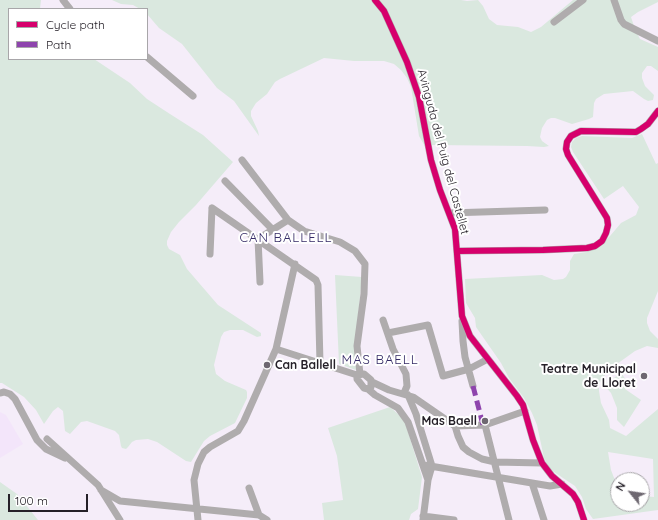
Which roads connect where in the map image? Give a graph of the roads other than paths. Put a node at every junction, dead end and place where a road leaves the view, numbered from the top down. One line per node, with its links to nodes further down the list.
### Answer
1 (63, 0): 5 (street)
2 (375, 0): 14 (street, Avinguda del Puig del Castellet)
3 (583, 0): 6 (street)
4 (614, 0): 7 (street)
5 (69, 8)
6 (554, 22)
7 (658, 41)
8 (148, 58): 9 (street)
9 (193, 96)
10 (658, 111): 18 (street)
11 (242, 160): 15 (street)
12 (225, 181): 16 (street)
13 (544, 210): 14 (street)
14 (450, 213): 18 (street, Avinguda del Puig del Castellet)
15 (288, 220): 16 (street); 29 (street)
16 (273, 230): 17 (street)
17 (258, 239): 19 (street); 20 (street); 21 (street)
18 (457, 251): 22 (street, Avinguda del Puig del Castellet)
19 (210, 254)
20 (295, 264): 25 (street); 27 (street)
21 (260, 282)
22 (462, 316): 26 (street, Avinguda del Puig del Castellet); 28 (street)
23 (383, 320): 24 (street)
24 (388, 333): 28 (street); 33 (street)
25 (276, 349): 27 (street); 51 (street)
26 (488, 359): 28 (street); 34 (street, Avinguda del Puig del Castellet)
27 (320, 363): 29 (street)
28 (469, 369): 31 (street)
29 (359, 374): 30 (street); 30 (street)
30 (370, 386): 33 (street); 41 (street)
31 (473, 386)
32 (0, 393): 38 (street)
33 (406, 394): 36 (street); 42 (street)
34 (525, 411): 35 (street); 40 (street, Avinguda del Puig del Castellet)
35 (485, 425): 36 (street); 39 (street)
36 (455, 426): 39 (street)
37 (47, 438): 38 (street)
38 (67, 458): 48 (street)
39 (494, 462): 40 (street); 43 (street)
40 (542, 463): 46 (street, Avinguda del Puig del Castellet)
41 (424, 466): 42 (street); 44 (street)
42 (432, 466): 43 (street); 44 (street)
43 (498, 477): 45 (street); 58 (street)
44 (428, 480): 53 (street)
45 (532, 483): 46 (street); 59 (street)
46 (562, 484): 60 (street, Avinguda del Puig del Castellet)
47 (249, 488): 52 (street)
48 (101, 490): 49 (street); 50 (street)
49 (120, 501): 50 (street); 51 (street)
50 (113, 508): 54 (street)
51 (197, 510): 52 (street); 55 (street)
52 (257, 518): 56 (street)
53 (423, 518): 57 (street)
54 (120, 520)
55 (198, 520)
56 (267, 520)
57 (454, 520)
58 (509, 520)
59 (544, 520)
60 (584, 520)

